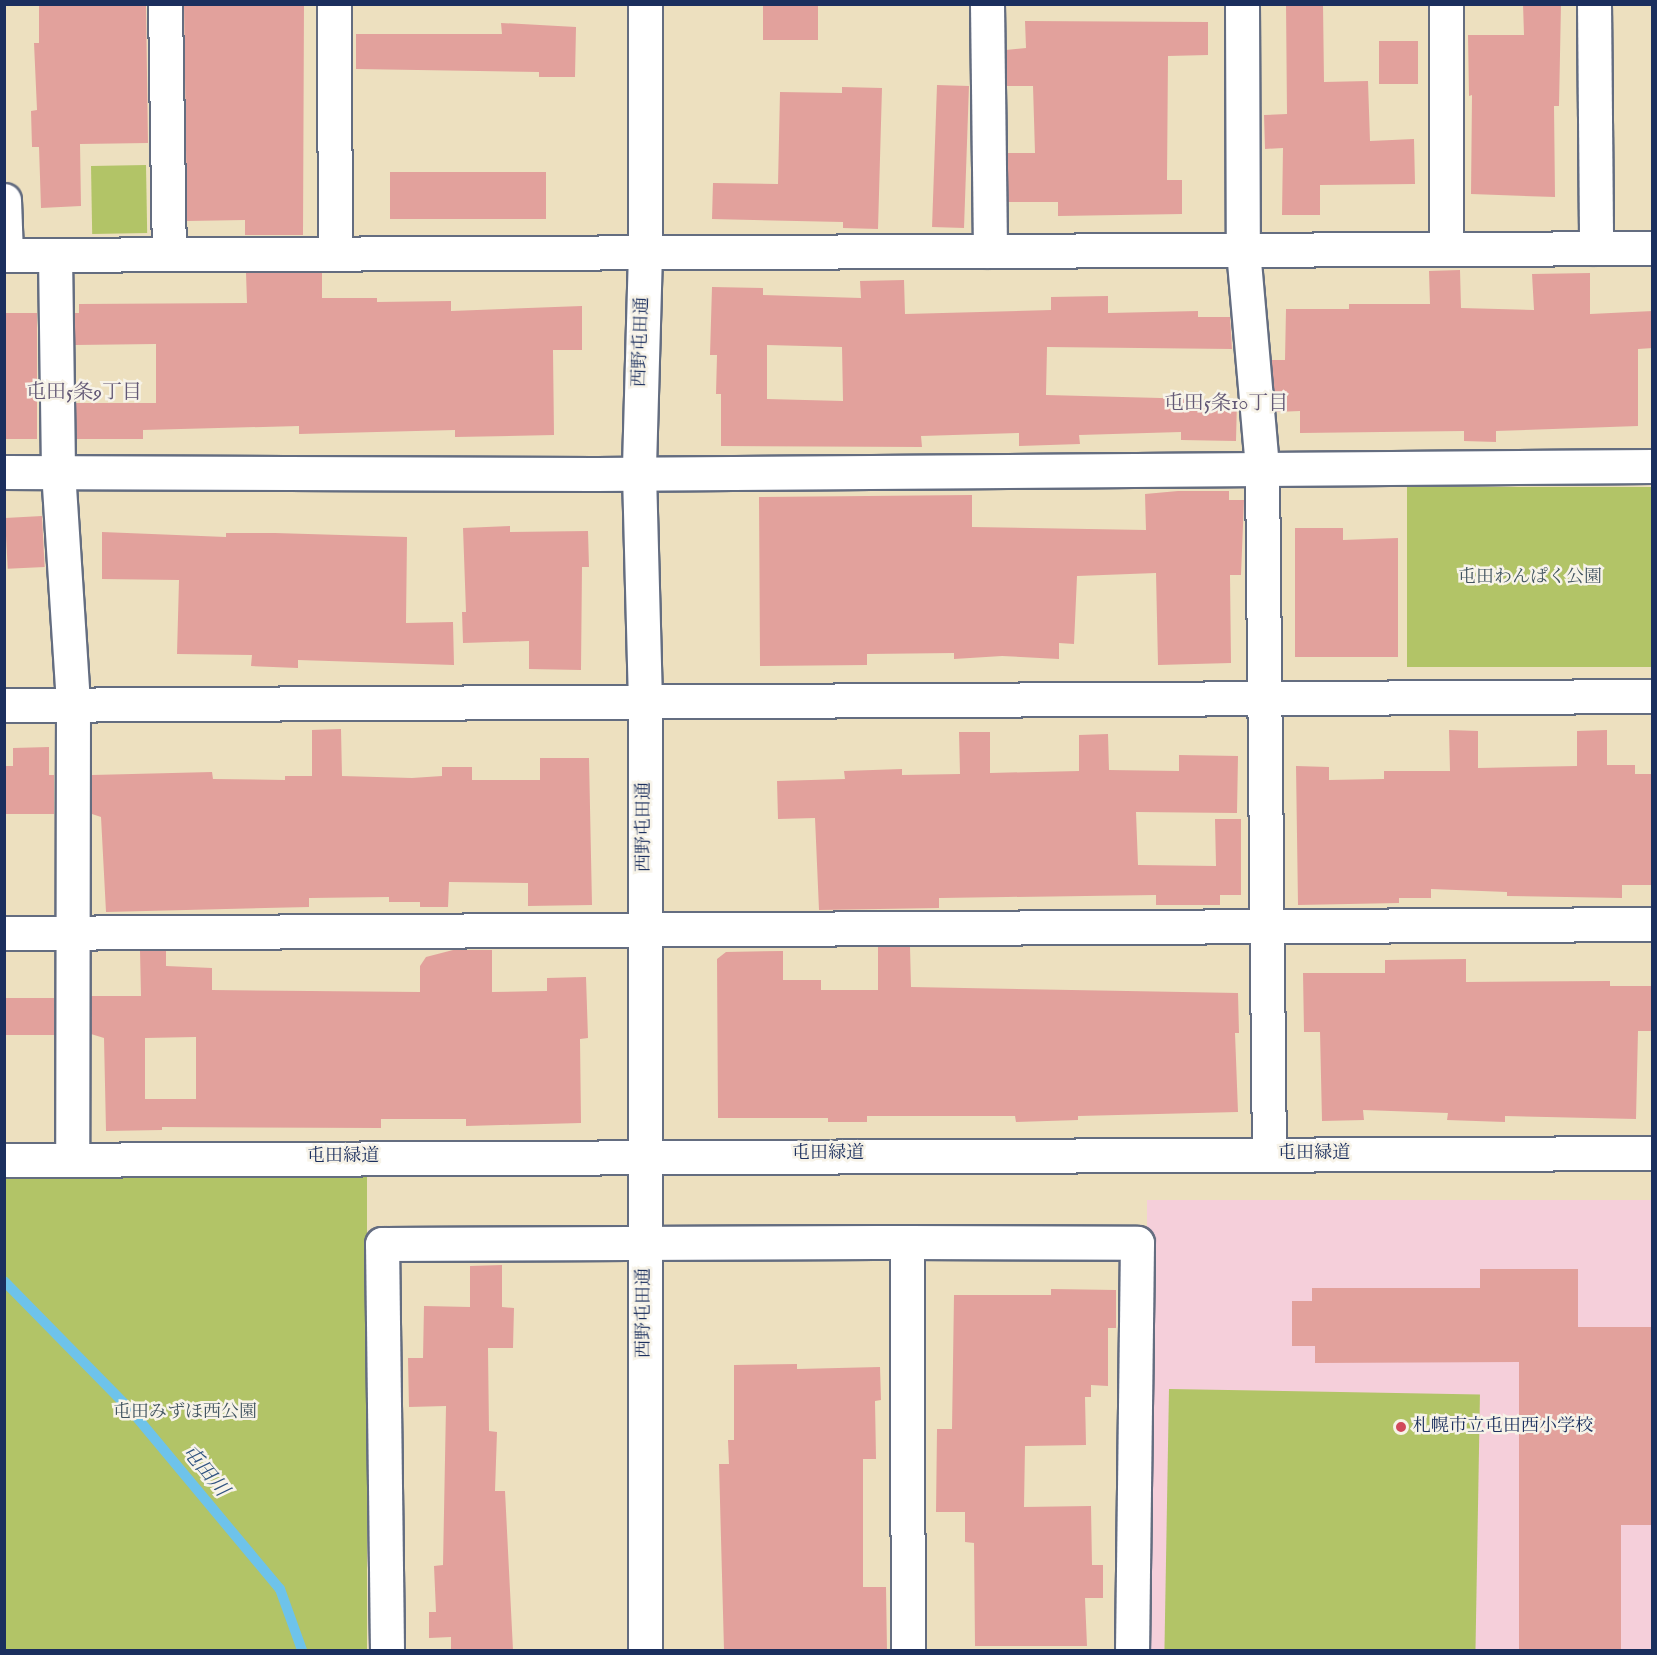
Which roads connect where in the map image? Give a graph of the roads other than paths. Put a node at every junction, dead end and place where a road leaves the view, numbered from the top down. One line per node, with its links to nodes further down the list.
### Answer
1 (165, 4): 18 (street)
2 (333, 4): 15 (street)
3 (645, 4): 14 (street, 西野屯田通)
4 (987, 4): 13 (street)
5 (1242, 4): 12 (street)
6 (1446, 4): 9 (street)
7 (1594, 4): 10 (street)
8 (4, 200): 16 (street)
9 (1446, 248): 10 (street); 12 (street)
10 (1596, 248): 11 (street)
11 (1653, 248)
12 (1243, 250): 13 (street); 20 (street)
13 (990, 251): 14 (street)
14 (645, 252): 15 (street); 23 (street, 西野屯田通)
15 (335, 254): 18 (street)
16 (5, 255): 17 (street)
17 (55, 255): 18 (street); 21 (street)
18 (169, 255)
19 (1653, 466): 20 (street)
20 (1262, 468): 23 (street); 25 (street)
21 (58, 471): 22 (street); 23 (street); 28 (street)
22 (4, 472)
23 (639, 473): 26 (street, 西野屯田通)
24 (1653, 696): 25 (street)
25 (1266, 698): 26 (street); 30 (street)
26 (645, 702): 28 (street); 31 (street, 西野屯田通)
27 (4, 705): 28 (street)
28 (73, 705): 33 (street)
29 (1653, 924): 30 (street)
30 (1269, 927): 31 (street); 36 (street)
31 (645, 928): 33 (street); 35 (street, 西野屯田通)
32 (4, 933): 33 (street)
33 (72, 933): 37 (street)
34 (1653, 1152): 36 (street, 屯田緑道)
35 (645, 1154): 36 (street, 屯田緑道); 37 (street, 屯田緑道); 40 (street, 西野屯田通)
36 (1269, 1154)
37 (72, 1159): 38 (street, 屯田緑道)
38 (4, 1160)
39 (907, 1242): 40 (street); 43 (street); 44 (street)
40 (645, 1246): 41 (street); 42 (street, 西野屯田通)
41 (387, 1650)
42 (645, 1650)
43 (909, 1650)
44 (1132, 1650)

